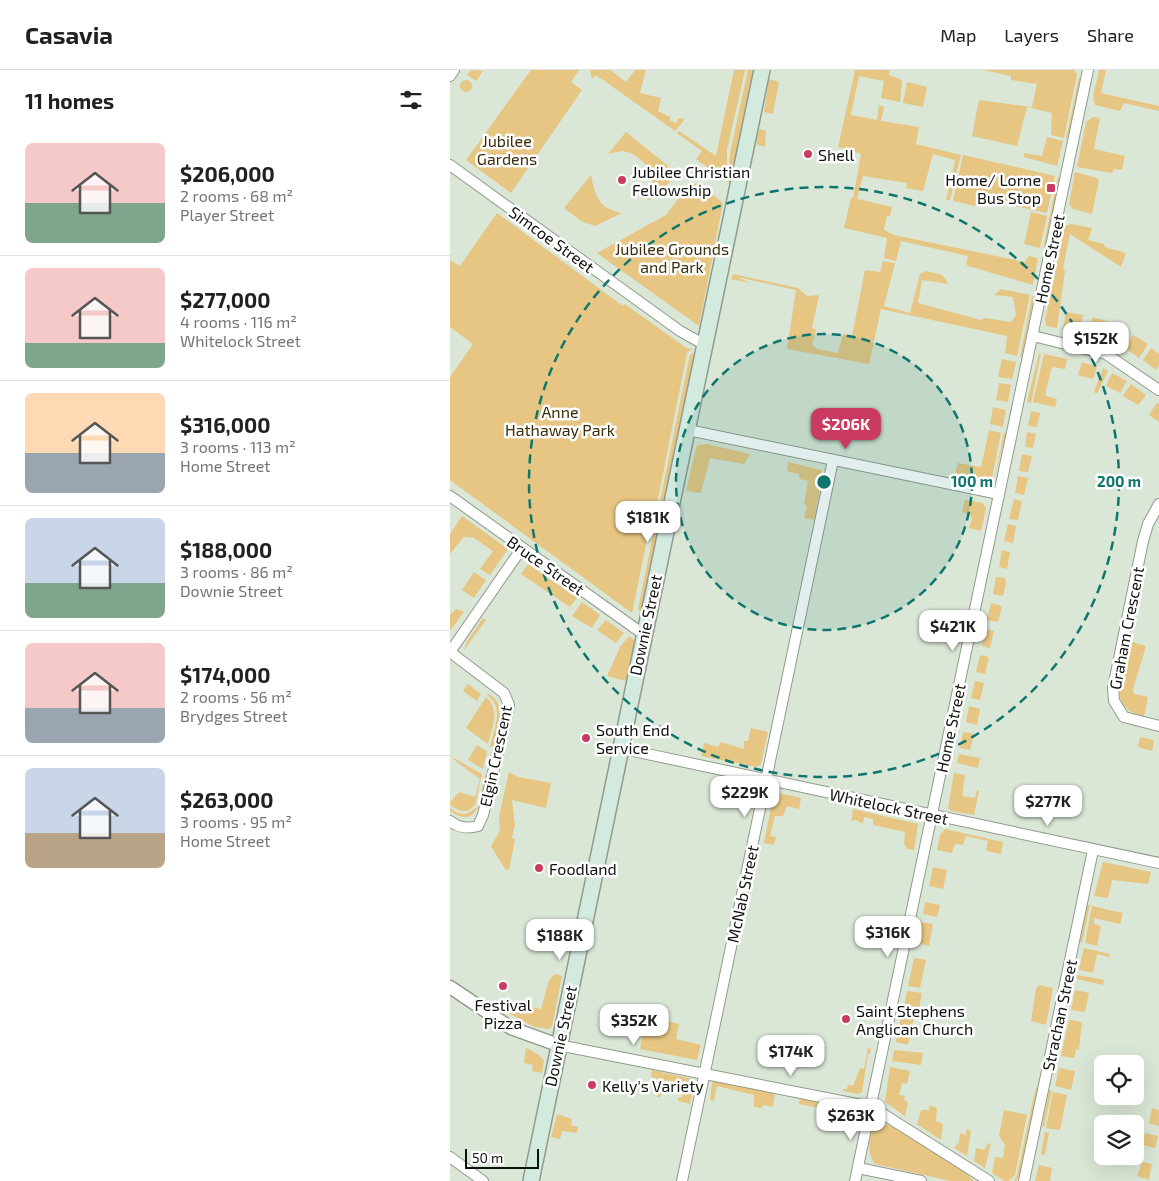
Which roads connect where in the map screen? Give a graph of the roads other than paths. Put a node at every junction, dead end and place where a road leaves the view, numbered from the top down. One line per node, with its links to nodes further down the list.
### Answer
1 (454, 70): 4 (street)
2 (762, 70): 7 (main road, Downie Street)
3 (1088, 70): 6 (street, Home Street)
4 (450, 76)
5 (450, 165): 7 (street, Simcoe Street)
6 (1033, 336): 8 (street); 11 (street, Home Street)
7 (705, 345): 9 (main road, Downie Street)
8 (1159, 390)
9 (688, 430): 10 (street); 15 (main road, Downie Street)
10 (834, 460): 11 (street); 19 (street, McNab Street)
11 (999, 494): 20 (street, Home Street)
12 (450, 496): 14 (street, Bruce Street)
13 (1159, 504): 17 (street, Graham Crescent)
14 (522, 548): 15 (street, Bruce Street); 16 (street)
15 (643, 634): 18 (main road, Downie Street)
16 (450, 652): 21 (street, Elgin Crescent)
17 (1159, 726)
18 (619, 748): 19 (street, Whitelock Street); 25 (main road, Downie Street)
19 (766, 781): 20 (street, Whitelock Street); 26 (street, McNab Street)
20 (932, 816): 22 (street, Whitelock Street); 27 (street, Home Street)
21 (450, 821)
22 (1093, 850): 23 (street, Whitelock Street); 36 (street, Strachan Street)
23 (1159, 864)
24 (450, 987): 25 (street)
25 (558, 1045): 26 (street); 31 (main road, Downie Street)
26 (705, 1072): 27 (street); 32 (street, McNab Street)
27 (872, 1106): 29 (street, Home Street); 35 (street)
28 (450, 1157): 30 (street)
29 (858, 1168): 33 (street, Home Street); 34 (street)
30 (483, 1181)
31 (531, 1181)
32 (682, 1181)
33 (855, 1181)
34 (921, 1181)
35 (989, 1181)
36 (1024, 1181)

